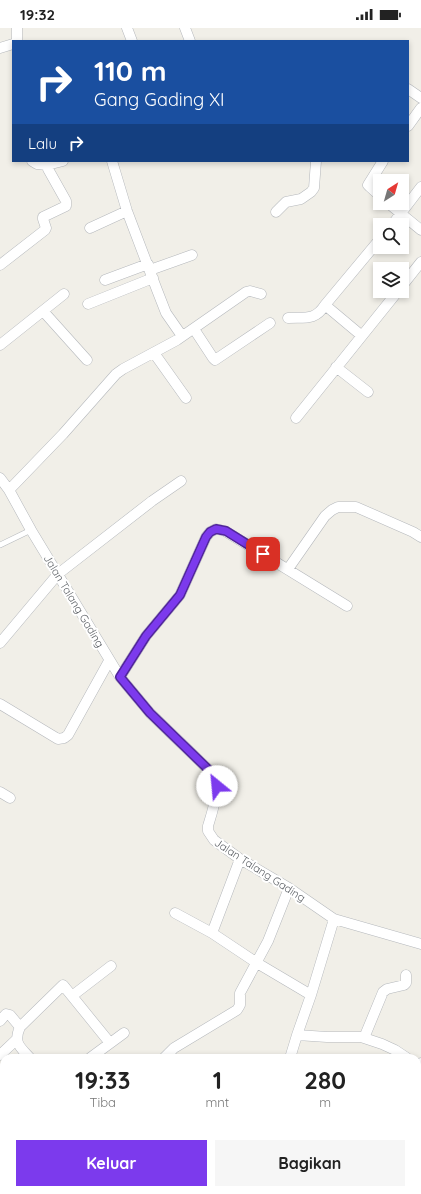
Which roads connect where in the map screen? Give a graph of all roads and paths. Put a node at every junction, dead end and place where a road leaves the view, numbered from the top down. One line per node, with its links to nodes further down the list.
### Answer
1 (17, 28): 4 (street)
2 (127, 28): 5 (street)
3 (185, 28): 6 (street)
4 (17, 40)
5 (132, 40)
6 (190, 40)
7 (12, 44): 8 (street)
8 (0, 48)
9 (409, 90): 10 (street)
10 (421, 98)
11 (421, 108): 12 (street)
12 (409, 125)
13 (34, 162): 18 (street)
14 (59, 162): 18 (street)
15 (112, 162): 24 (street)
16 (316, 162): 25 (street)
17 (380, 162): 19 (street)
18 (47, 165): 33 (street)
19 (374, 174)
20 (373, 175): 22 (street)
21 (421, 187): 26 (street)
22 (373, 190)
23 (396, 210): 26 (street)
24 (127, 211): 28 (street); 34 (street)
25 (276, 212)
26 (401, 214): 27 (street); 29 (street)
27 (398, 218)
28 (90, 228)
29 (421, 230)
30 (373, 247): 41 (street)
31 (192, 255): 34 (street)
32 (421, 262): 35 (street)
33 (0, 265)
34 (150, 271): 36 (street); 40 (street); 46 (street)
35 (409, 277)
36 (105, 280)
37 (64, 294): 42 (street)
38 (261, 294): 45 (street)
39 (392, 298): 47 (street)
40 (88, 304)
41 (325, 305): 43 (street); 47 (street)
42 (43, 311): 48 (street); 50 (street)
43 (288, 318)
44 (270, 323): 45 (street)
45 (194, 328): 46 (street)
46 (182, 336): 49 (street)
47 (362, 336): 51 (street)
48 (0, 345)
49 (154, 353): 53 (street); 57 (street)
50 (87, 360)
51 (336, 367): 52 (street); 54 (street)
52 (368, 392)
53 (186, 398)
54 (296, 418)
55 (0, 478): 57 (street, Jalan Talang Gading)
56 (181, 481): 62 (street)
57 (9, 490): 58 (street, Jalan Talang Gading)
58 (31, 530): 60 (lane); 62 (street, Jalan Talang Gading)
59 (421, 537): 61 (street)
60 (0, 545)
61 (288, 570): 63 (street); 66 (street)
62 (58, 574): 64 (street); 65 (street, Jalan Talang Gading)
63 (347, 606)
64 (0, 643)
65 (109, 661): 66 (street, Jalan Talang Gading); 67 (street)
66 (120, 677): 70 (street, Jalan Talang Gading)
67 (0, 704)
68 (0, 792): 69 (street)
69 (10, 798)
70 (240, 859): 71 (street, Jalan Talang Gading); 74 (street)
71 (289, 888): 73 (street, Jalan Talang Gading); 76 (street)
72 (175, 913): 74 (street)
73 (334, 919): 75 (street, Jalan Talang Gading); 79 (street)
74 (212, 933): 76 (street)
75 (421, 944)
76 (257, 963): 79 (street); 91 (street)
77 (111, 966): 80 (street)
78 (406, 975): 85 (street)
79 (311, 995): 84 (street)
80 (72, 996): 82 (street); 87 (street)
81 (0, 1021): 82 (street)
82 (20, 1028): 86 (street)
83 (124, 1033): 87 (street)
84 (300, 1035): 85 (street); 92 (street)
85 (364, 1038): 93 (street)
86 (16, 1040): 88 (street); 89 (street)
87 (110, 1043): 90 (street)
88 (1, 1054)
89 (26, 1054)
90 (95, 1054)
91 (168, 1054)
92 (292, 1054)
93 (401, 1054)

